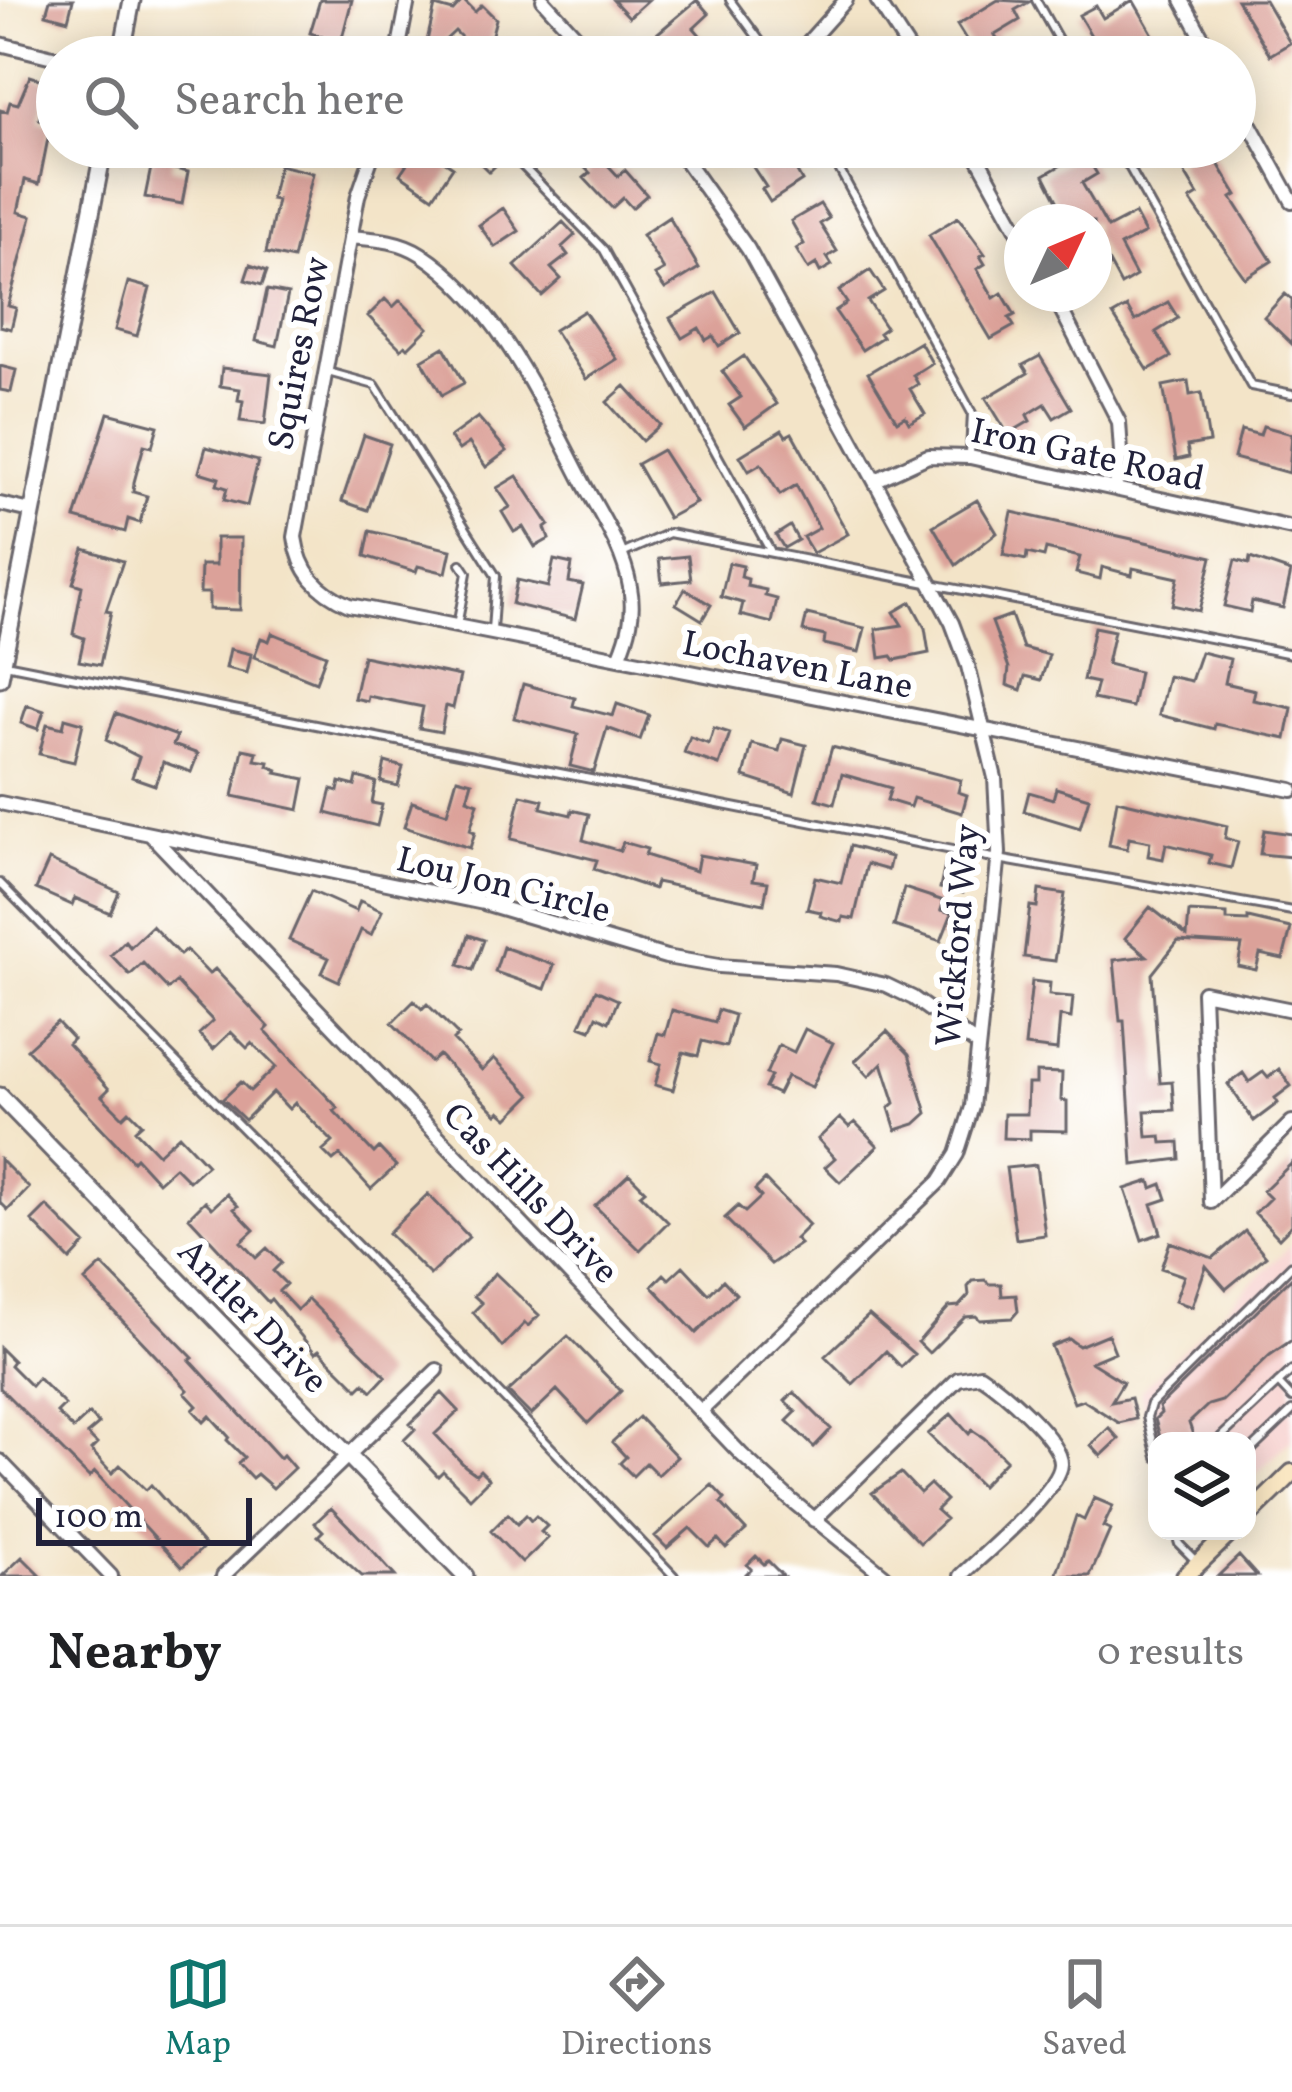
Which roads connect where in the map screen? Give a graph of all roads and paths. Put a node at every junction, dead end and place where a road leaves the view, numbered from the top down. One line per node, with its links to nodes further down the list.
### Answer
1 (132, 0): 9 (street)
2 (408, 0): 10 (street)
3 (543, 0): 11 (street)
4 (730, 0): 12 (lane)
5 (846, 0): 13 (street)
6 (877, 0): 14 (street)
7 (1036, 0): 15 (lane)
8 (1182, 0): 16 (street)
9 (125, 36)
10 (401, 36)
11 (576, 36)
12 (757, 36)
13 (814, 36)
14 (900, 36)
15 (1056, 36)
16 (1202, 36)
17 (0, 44): 18 (street)
18 (36, 53)
19 (1256, 135): 27 (street)
20 (100, 168): 37 (street)
21 (368, 168): 29 (street, Squires Row)
22 (524, 168): 39 (lane)
23 (693, 168): 34 (street, Wickford Way)
24 (838, 168): 33 (lane)
25 (984, 168): 28 (street)
26 (1130, 168): 32 (lane)
27 (1292, 201)
28 (1004, 205)
29 (350, 236): 31 (street, Squires Row); 40 (street)
30 (1062, 312): 35 (street)
31 (325, 371): 42 (street, Squires Row); 45 (lane)
32 (1292, 394)
33 (970, 457): 34 (street, Iron Gate Road); 35 (street, Iron Gate Road)
34 (876, 480): 43 (street, Wickford Way)
35 (1115, 488): 38 (street, Iron Gate Road)
36 (0, 504): 37 (street)
37 (31, 511): 48 (street)
38 (1292, 528)
39 (770, 550): 40 (lane); 43 (lane)
40 (620, 555): 47 (street)
41 (461, 564): 44 (lane)
42 (305, 570): 44 (street, Lochaven Lane)
43 (932, 583): 46 (lane); 49 (street, Wickford Way)
44 (457, 626): 45 (street, Lochaven Lane)
45 (491, 633): 47 (street, Lochaven Lane)
46 (1292, 653)
47 (619, 658): 49 (street, Lochaven Lane)
48 (1, 670): 53 (lane)
49 (984, 730): 50 (street, Lochaven Lane); 53 (street, Wickford Way)
50 (1292, 790)
51 (0, 803): 52 (street, Lou Jon Circle)
52 (150, 834): 57 (street, Lou Jon Circle); 66 (street, Cas Hills Drive)
53 (998, 859): 55 (lane); 57 (street, Wickford Way)
54 (0, 884): 81 (lane)
55 (1292, 910)
56 (1292, 1010): 59 (street)
57 (978, 1045): 66 (street, Wickford Way)
58 (0, 1096): 70 (street, Antler Drive)
59 (1292, 1122)
60 (1292, 1265): 67 (lane)
61 (436, 1370): 70 (street)
62 (1292, 1370): 63 (lane)
63 (1278, 1383): 64 (lane); 68 (lane)
64 (1292, 1398)
65 (1292, 1411): 69 (lane)
66 (700, 1412): 74 (street, Cas Hills Drive)
67 (1151, 1432)
68 (1226, 1432)
69 (1256, 1445)
70 (348, 1455): 79 (street); 80 (street, Antler Drive)
71 (0, 1461): 78 (street)
72 (1292, 1473): 73 (main road)
73 (1256, 1507)
74 (814, 1520): 82 (street, Cas Hills Drive); 83 (street)
75 (1178, 1540): 77 (lane)
76 (1223, 1540): 77 (main road)
77 (1192, 1570)
78 (111, 1576)
79 (223, 1576)
80 (465, 1576)
81 (674, 1576)
82 (885, 1576)
83 (961, 1576)

